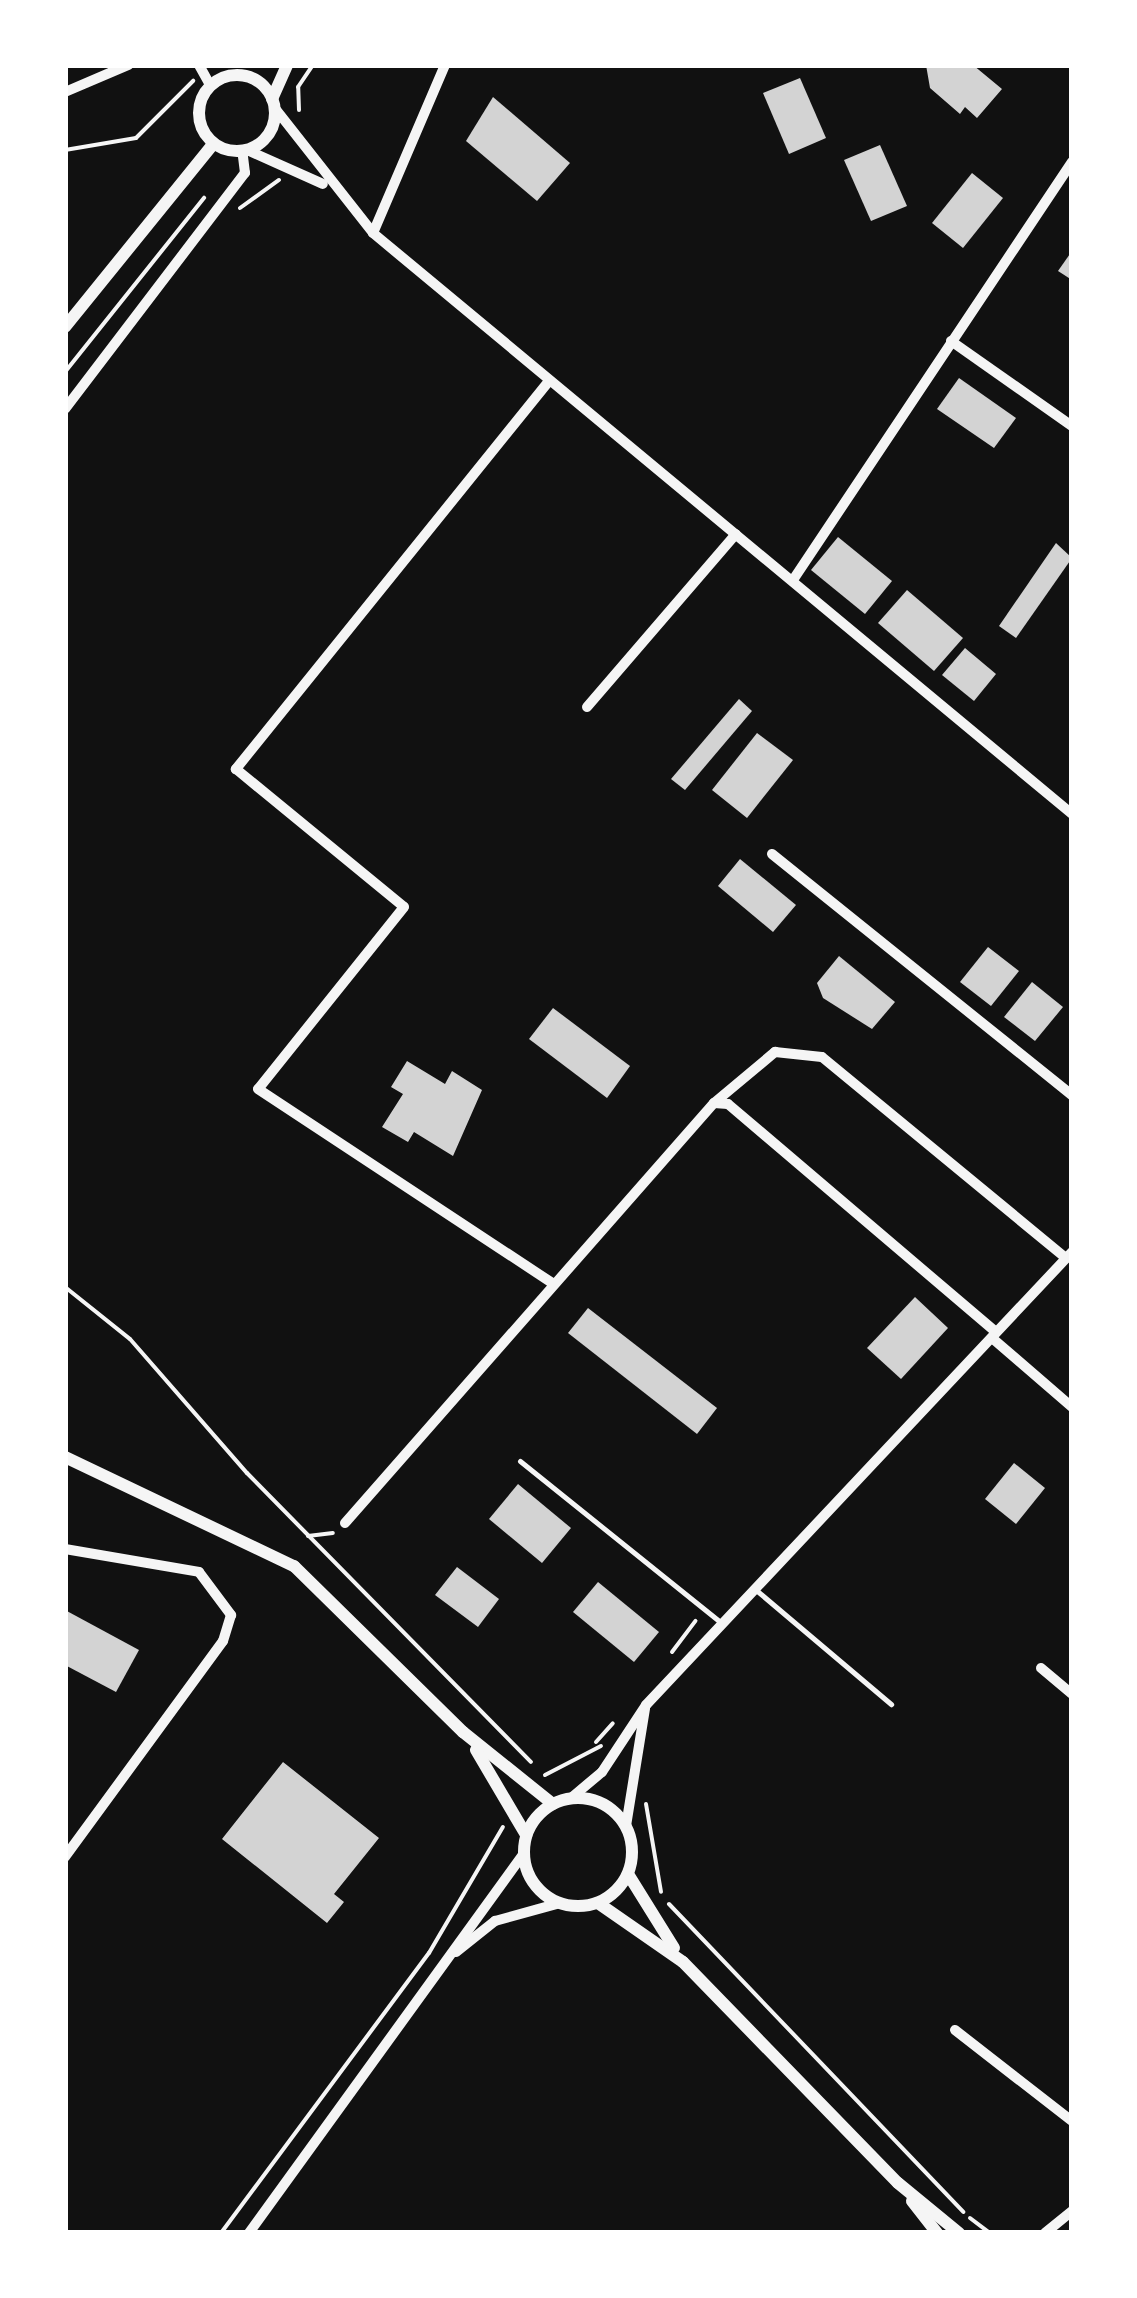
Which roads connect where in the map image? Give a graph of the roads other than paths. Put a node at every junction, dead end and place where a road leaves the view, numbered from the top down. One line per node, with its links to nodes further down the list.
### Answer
1 (128, 65): 8 (street)
2 (253, 65): 6 (street)
3 (287, 65): 9 (street)
4 (445, 65): 14 (street)
5 (201, 68): 7 (street)
6 (238, 75): 7 (street); 9 (street)
7 (210, 86): 10 (street)
8 (65, 92)
9 (273, 103): 11 (street); 13 (street)
10 (213, 144): 11 (street); 17 (street)
11 (245, 150): 13 (street); 20 (street)
12 (1072, 162): 18 (street)
13 (330, 188): 15 (street)
14 (376, 207): 15 (street); 16 (street)
15 (355, 210): 16 (street)
16 (373, 233): 19 (street)
17 (65, 327)
18 (951, 341): 21 (street); 23 (street)
19 (548, 381): 22 (street); 30 (street)
20 (65, 409)
21 (1072, 426)
22 (736, 534): 23 (street); 24 (street)
23 (793, 580): 25 (street)
24 (587, 707)
25 (1072, 814)
26 (772, 854): 27 (street)
27 (1072, 1095)
28 (714, 1103): 29 (street); 30 (street); 31 (street)
29 (1069, 1255): 31 (street)
30 (552, 1282): 35 (street)
31 (994, 1335): 32 (street); 37 (street)
32 (1072, 1407)
33 (65, 1456): 43 (street)
34 (520, 1461): 38 (lane)
35 (345, 1523)
36 (65, 1549): 49 (street)
37 (755, 1589): 38 (street); 41 (lane)
38 (722, 1624): 42 (street)
39 (1042, 1668): 40 (street)
40 (1072, 1694)
41 (891, 1704)
42 (646, 1705): 44 (street); 46 (street)
43 (462, 1732): 45 (street); 47 (street)
44 (571, 1798): 45 (street); 46 (street)
45 (553, 1804): 47 (street)
46 (626, 1826): 50 (street)
47 (526, 1835): 48 (street)
48 (524, 1854): 52 (street); 53 (street)
49 (65, 1858)
50 (628, 1874): 51 (street); 54 (street)
51 (598, 1902): 52 (street); 54 (street)
52 (560, 1903): 53 (street)
53 (448, 1959): 59 (street)
54 (684, 1962): 57 (street)
55 (955, 2030): 56 (street)
56 (1072, 2120)
57 (898, 2183): 60 (street); 61 (street)
58 (1072, 2211): 62 (street); 63 (street)
59 (249, 2233)
60 (937, 2233)
61 (959, 2233)
62 (1045, 2233)
63 (1059, 2233)

